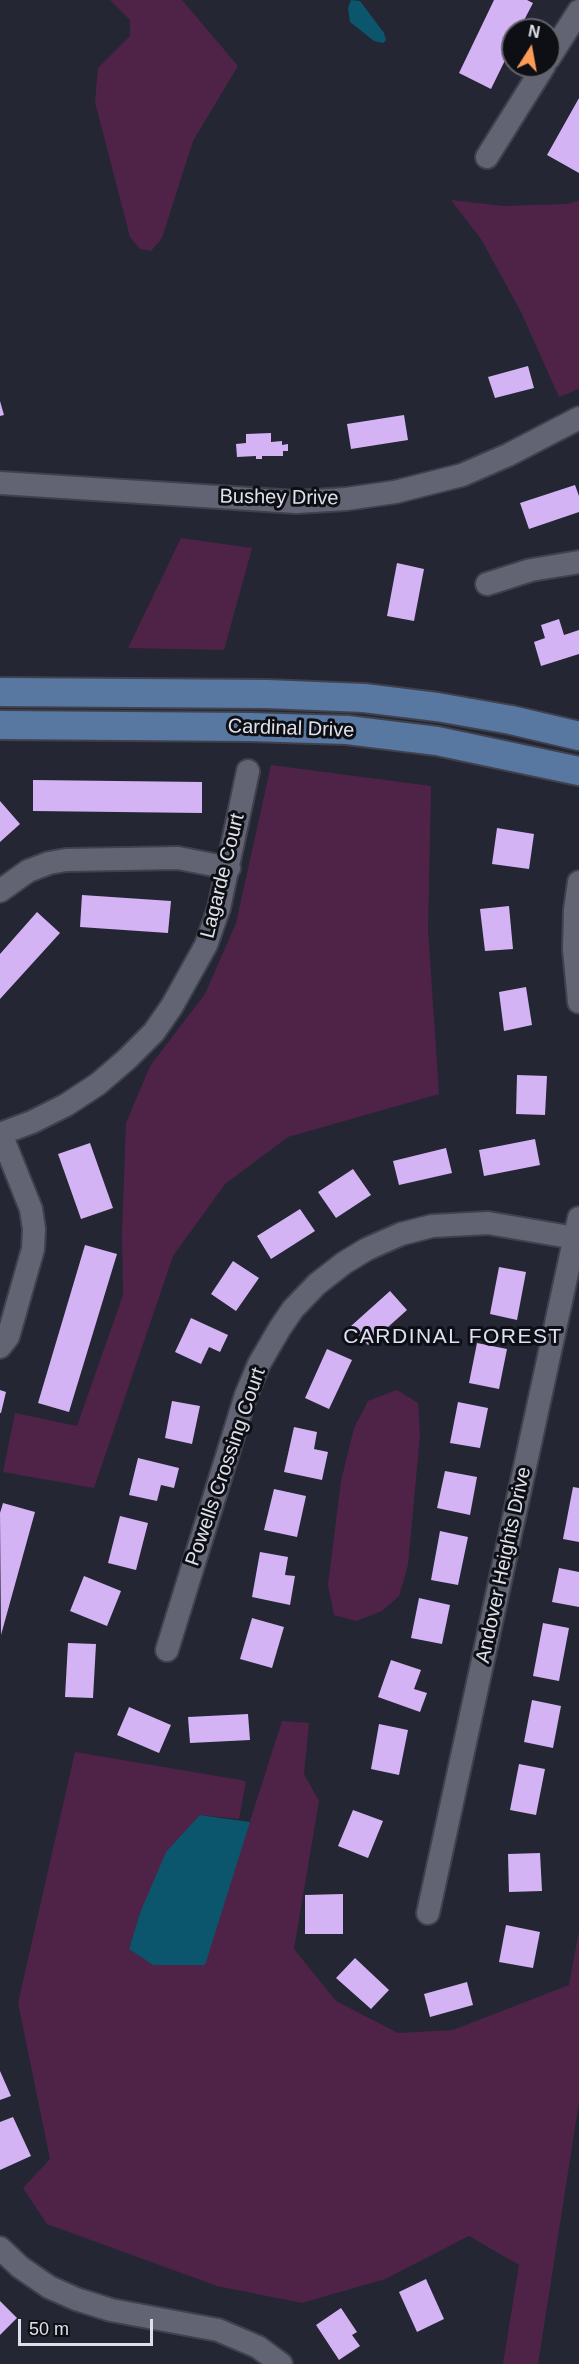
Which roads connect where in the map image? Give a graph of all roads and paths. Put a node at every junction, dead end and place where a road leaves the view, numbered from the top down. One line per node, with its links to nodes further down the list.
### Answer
1 (579, 10): 2 (street)
2 (561, 39)
3 (536, 78): 4 (street)
4 (487, 157)
5 (579, 418): 6 (street, Bushey Drive)
6 (0, 483)
7 (579, 562): 8 (street)
8 (487, 584)
9 (0, 692): 11 (main road, Cardinal Drive)
10 (0, 725): 13 (main road, Cardinal Drive)
11 (579, 736)
12 (248, 771): 14 (street, Lagarde Court)
13 (579, 771)
14 (229, 868): 16 (street); 18 (street, Lagarde Court)
15 (579, 882): 17 (street)
16 (0, 891)
17 (579, 1002)
18 (0, 1134): 20 (street)
19 (577, 1228): 21 (street, Powells Crossing Court); 22 (street, Andover Heights Drive)
20 (0, 1347)
21 (167, 1650)
22 (428, 1913)
23 (0, 2248): 24 (street)
24 (281, 2364)

